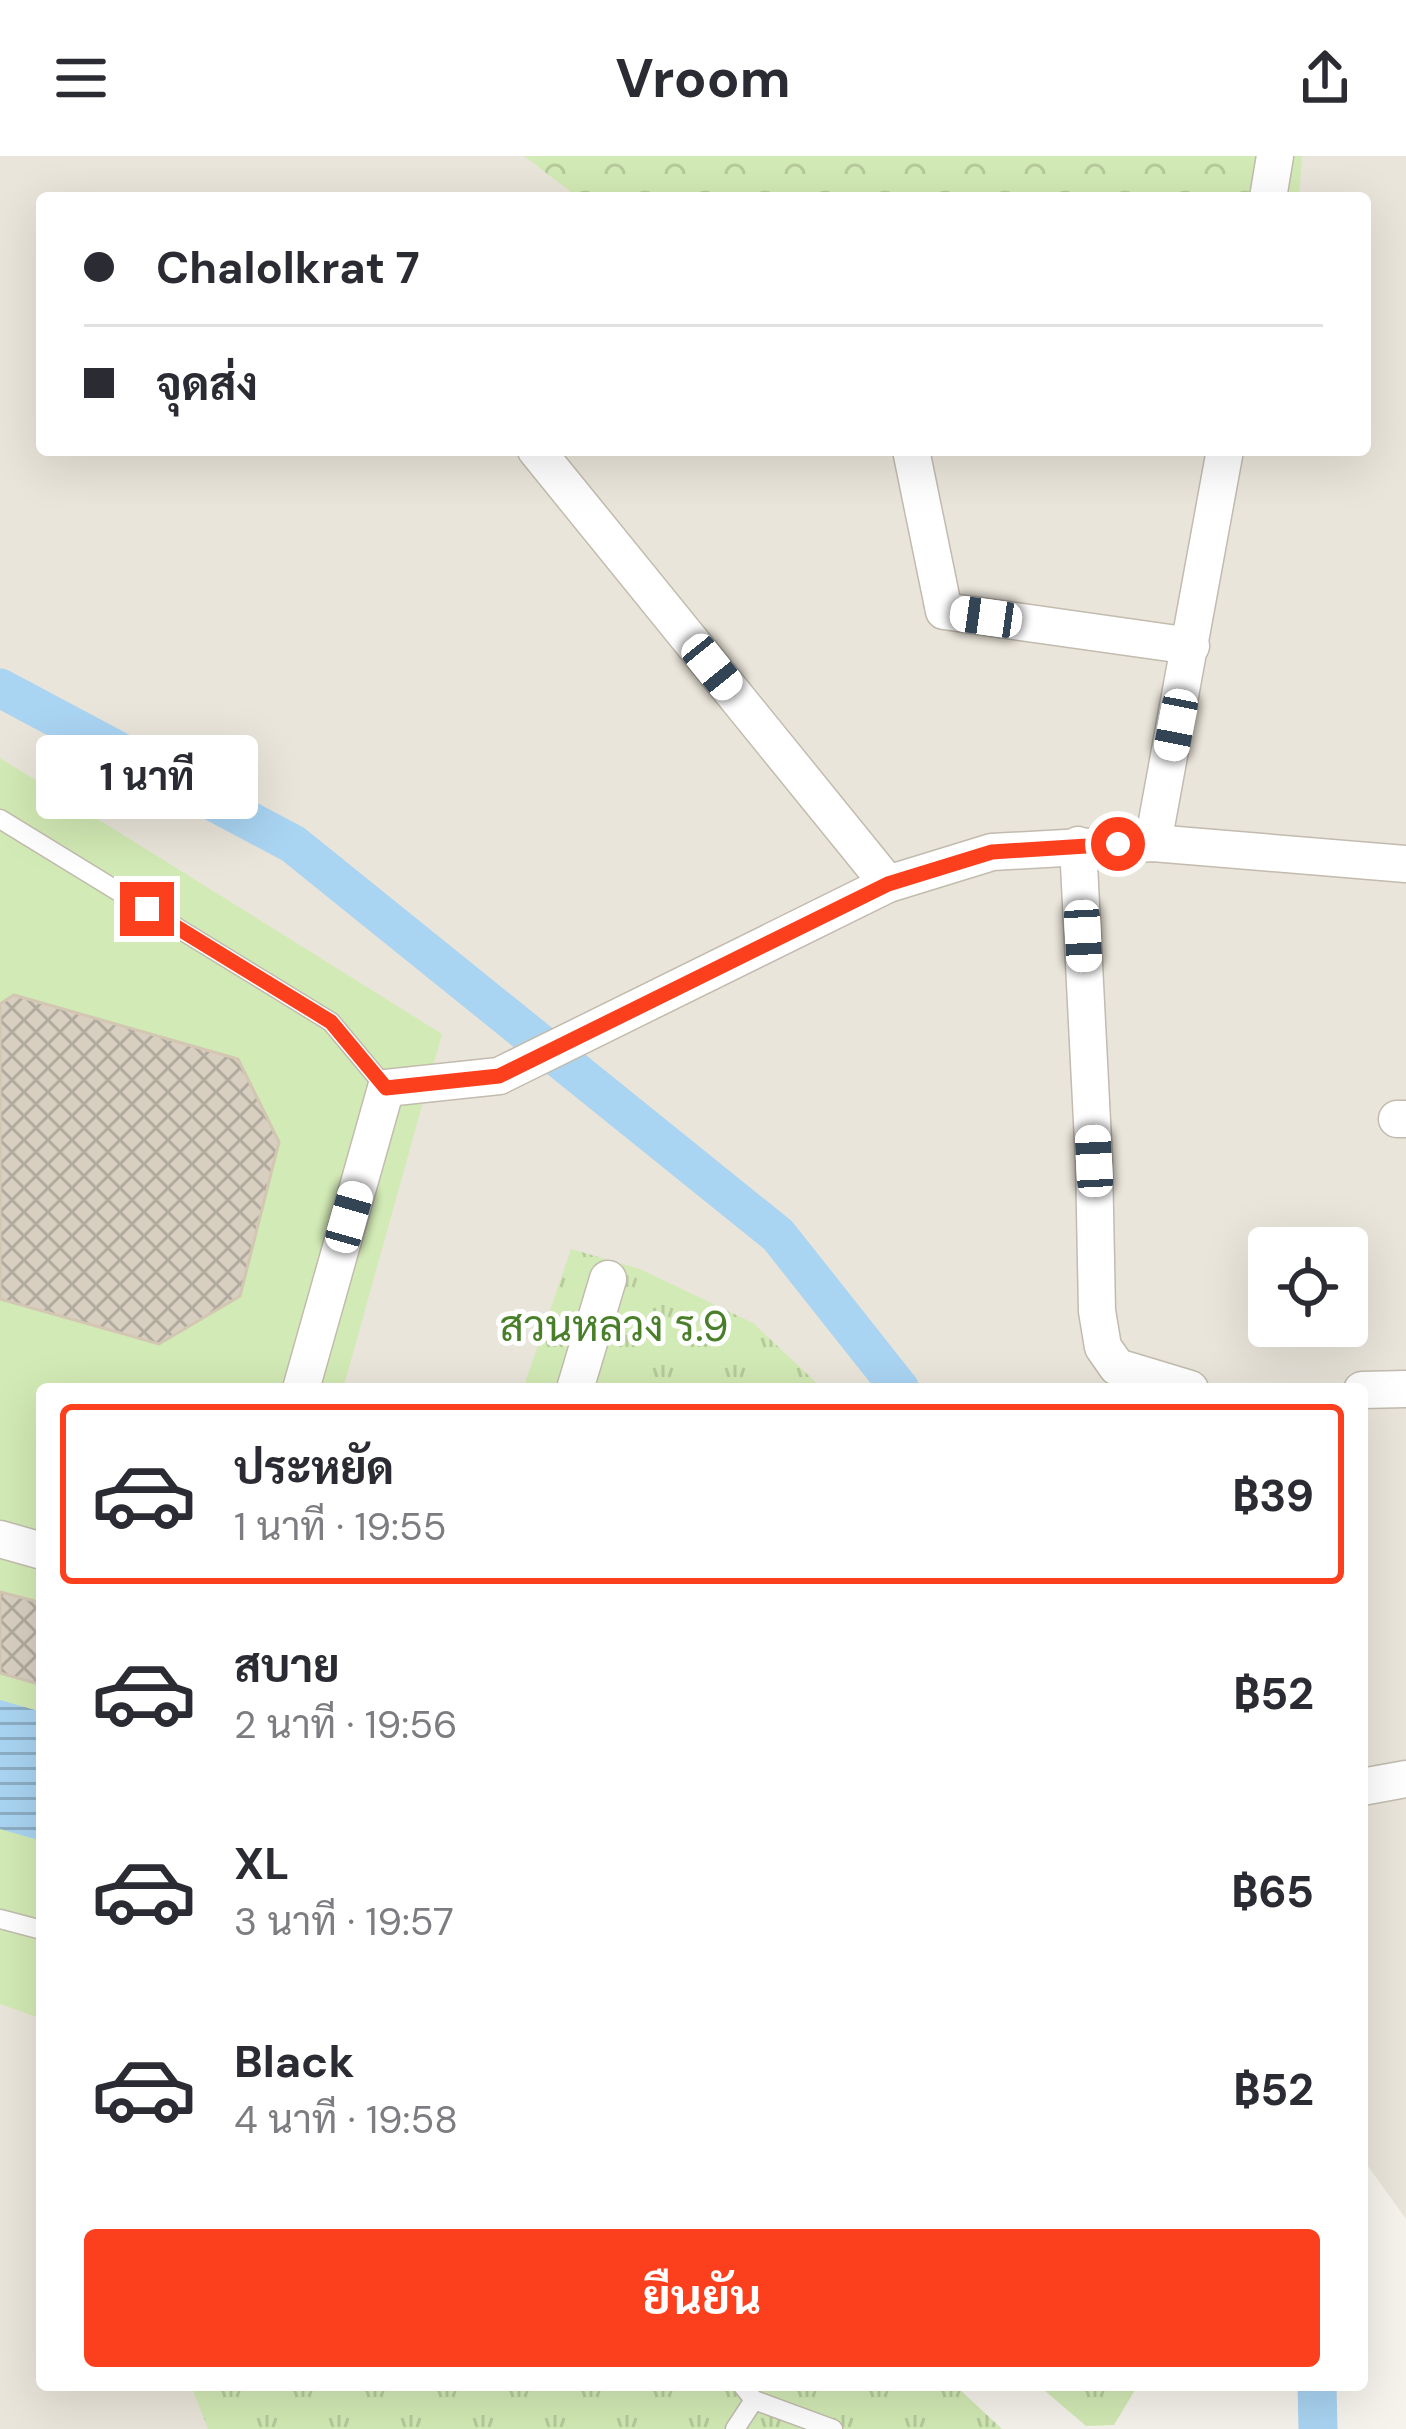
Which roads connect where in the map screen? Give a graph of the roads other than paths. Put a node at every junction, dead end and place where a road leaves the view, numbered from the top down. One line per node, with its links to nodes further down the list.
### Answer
1 (1275, 156): 2 (street)
2 (1269, 192)
3 (541, 456): 11 (street)
4 (912, 456): 6 (street)
5 (1224, 456): 6 (street)
6 (1191, 646): 8 (street)
7 (0, 819): 12 (lane)
8 (1153, 844): 9 (street); 10 (street)
9 (1078, 845): 11 (street); 16 (street)
10 (1406, 864)
11 (888, 884): 12 (street)
12 (386, 1088): 14 (street)
13 (608, 1280): 15 (street)
14 (303, 1383)
15 (577, 1383)
16 (1170, 1383)
17 (1406, 1389): 18 (street)
18 (1368, 1390)
19 (0, 1539): 20 (street)
20 (36, 1549)
21 (1406, 1779): 22 (street)
22 (1368, 1786)
23 (0, 1918): 24 (lane)
24 (36, 1928)
25 (748, 2392): 26 (lane); 27 (lane)
26 (735, 2429)
27 (832, 2429)

